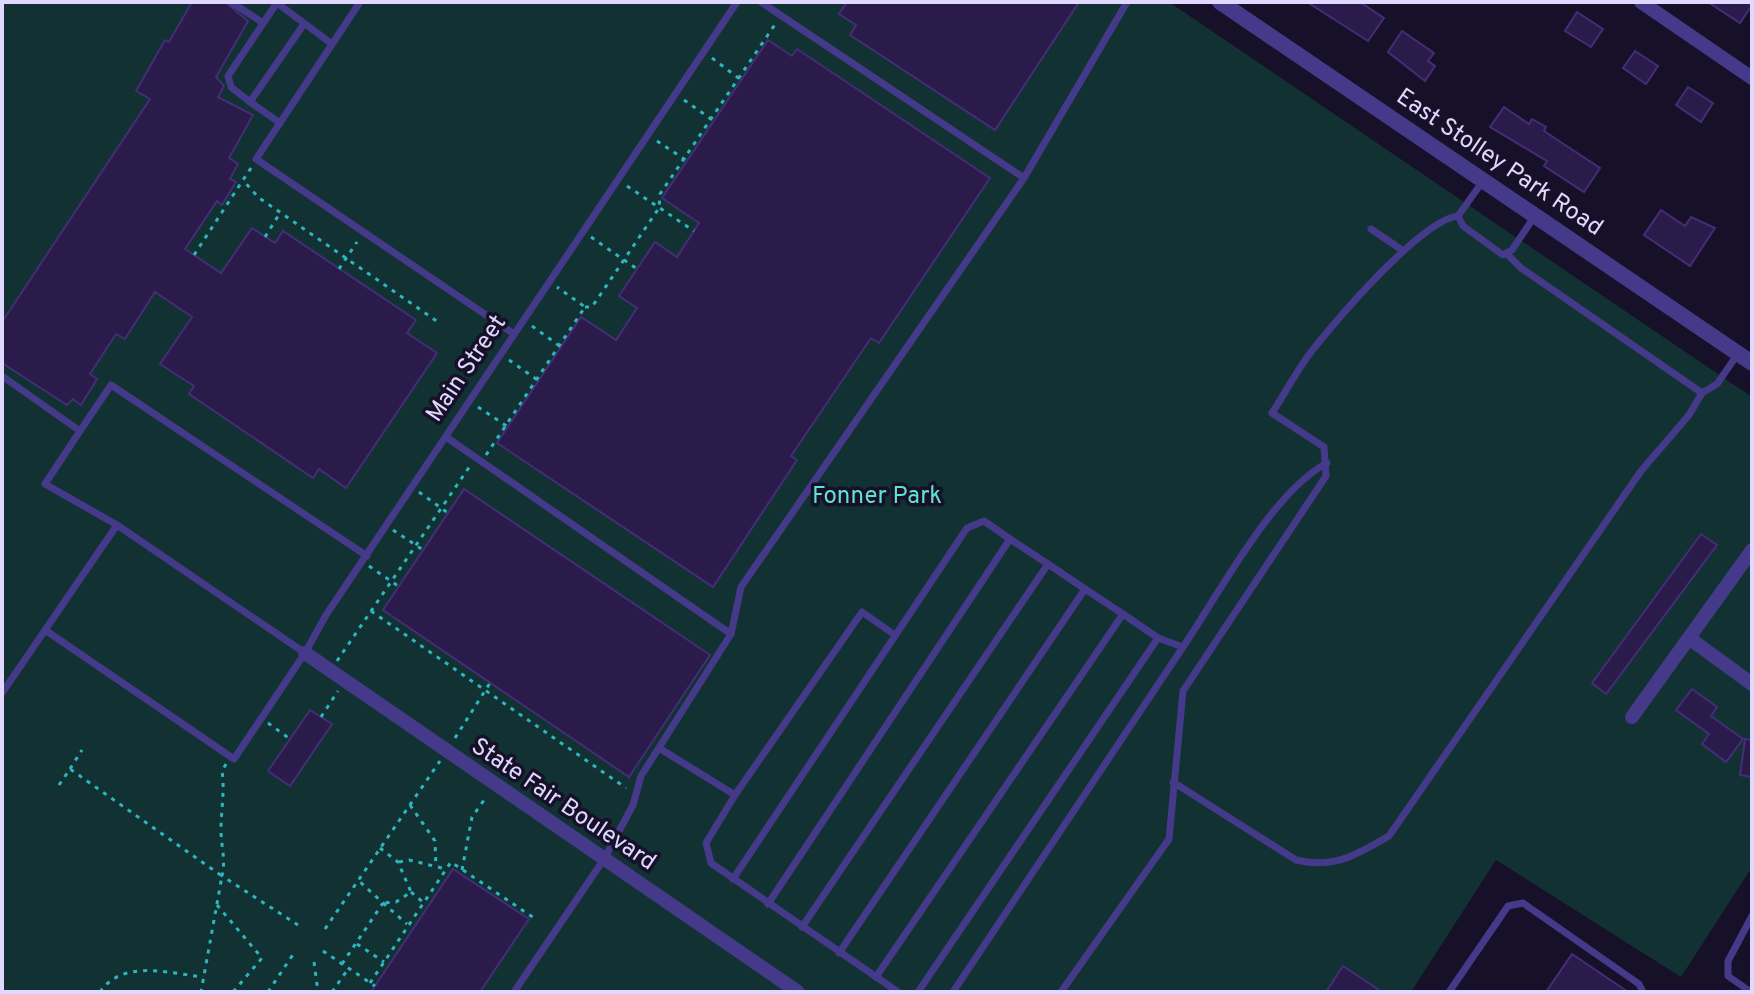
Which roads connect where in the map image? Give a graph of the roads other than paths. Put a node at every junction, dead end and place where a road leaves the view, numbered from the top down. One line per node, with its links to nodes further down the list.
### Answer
1 (231, 2): 9 (lane)
2 (360, 2): 11 (lane)
3 (737, 2): 22 (lane, Main Street)
4 (761, 2): 15 (lane)
5 (1127, 2): 15 (lane)
6 (1220, 2): 16 (street, East Stolley Park Road)
7 (1641, 2): 12 (street)
8 (277, 3): 9 (lane); 10 (lane)
9 (263, 23): 13 (lane)
10 (304, 24): 11 (lane); 13 (lane)
11 (332, 44): 14 (lane)
12 (1752, 78)
13 (250, 102): 14 (lane)
14 (280, 123): 22 (lane)
15 (1024, 178): 37 (lane)
16 (1483, 181): 17 (lane); 18 (street, East Stolley Park Road)
17 (1458, 216): 20 (lane); 21 (lane)
18 (1535, 216): 21 (lane); 23 (street, East Stolley Park Road)
19 (1371, 229): 20 (lane)
20 (1402, 250): 28 (lane)
21 (1506, 253): 25 (lane)
22 (514, 334): 27 (lane, Main Street)
23 (1747, 355): 25 (lane)
24 (2, 376): 26 (lane)
25 (1702, 393): 47 (lane)
26 (80, 431): 29 (lane); 32 (lane)
27 (446, 437): 32 (lane, Main Street); 37 (lane)
28 (1327, 463): 41 (lane); 47 (lane)
29 (117, 525): 36 (lane); 42 (lane)
30 (1010, 539): 33 (lane); 38 (lane); 51 (lane)
31 (1752, 550): 40 (street)
32 (365, 559): 42 (lane, Main Street)
33 (1048, 564): 34 (lane); 53 (lane)
34 (1085, 589): 35 (lane); 54 (lane)
35 (1123, 614): 39 (lane); 55 (lane)
36 (45, 630): 42 (lane, Main Street); 44 (lane)
37 (731, 634): 46 (lane)
38 (895, 635): 48 (lane); 50 (lane)
39 (1158, 638): 41 (lane); 59 (lane)
40 (1689, 638): 43 (street); 45 (street)
41 (1183, 647): 60 (lane)
42 (305, 653): 49 (street, State Fair Boulevard)
43 (1752, 684)
44 (2, 693)
45 (1632, 717)
46 (659, 748): 48 (lane); 49 (lane)
47 (1173, 782): 61 (lane)
48 (735, 795): 50 (lane)
49 (604, 859): 56 (lane); 57 (street, State Fair Boulevard)
50 (733, 879): 51 (lane)
51 (768, 904): 53 (lane)
52 (1752, 916): 64 (lane)
53 (802, 927): 54 (lane)
54 (839, 953): 55 (lane)
55 (876, 977): 58 (lane)
56 (514, 992)
57 (798, 992)
58 (898, 992)
59 (918, 992)
60 (953, 992)
61 (1061, 992)
62 (1449, 992): 63 (lane)
63 (1643, 992)
64 (1751, 992)

